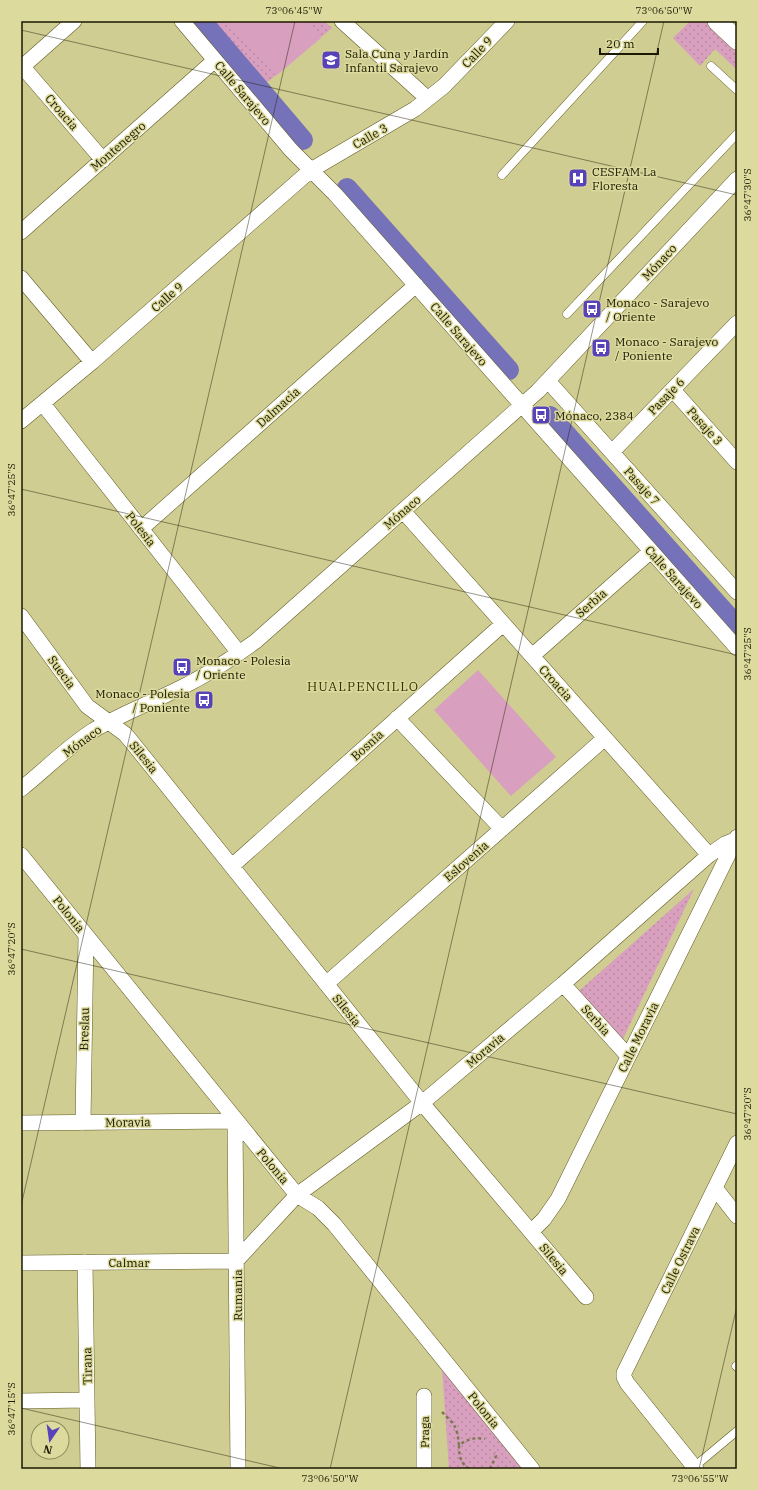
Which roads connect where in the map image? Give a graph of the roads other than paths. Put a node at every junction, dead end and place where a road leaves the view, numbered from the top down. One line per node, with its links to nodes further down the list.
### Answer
1 (74, 21): 10 (street)
2 (182, 21): 8 (street, Calle Sarajevo)
3 (507, 21): 12 (street, Calle 9)
4 (643, 21): 16 (lane)
5 (716, 21): 7 (street)
6 (350, 24): 12 (street)
7 (737, 40)
8 (215, 60): 14 (street, Montenegro); 15 (street, Calle Sarajevo)
9 (711, 66): 11 (lane)
10 (22, 67): 14 (street, Croacia)
11 (737, 90)
12 (428, 98): 15 (street, Calle 3)
13 (737, 134): 21 (lane)
14 (103, 160): 18 (street, Montenegro)
15 (311, 170): 20 (street, Calle Sarajevo); 23 (street, Calle 9)
16 (502, 174)
17 (737, 179): 24 (street, Mónaco)
18 (21, 232)
19 (21, 278): 23 (street)
20 (416, 285): 27 (street, Calle Sarajevo); 32 (street, Dalmacia)
21 (566, 314)
22 (735, 329): 25 (street, Pasaje 6)
23 (92, 362): 26 (street, Calle 9)
24 (548, 381): 27 (street, Mónaco); 29 (street, Pasaje 7)
25 (672, 390): 29 (street, Pasaje 6); 30 (street, Pasaje 3)
26 (43, 404): 28 (street, Calle 9); 32 (street, Polesia)
27 (522, 406): 31 (street, Mónaco); 33 (street, Calle Sarajevo)
28 (21, 422)
29 (612, 452): 34 (street, Pasaje 7)
30 (737, 462)
31 (403, 511): 36 (street, Croacia); 38 (street, Mónaco)
32 (141, 529): 38 (street, Polesia)
33 (651, 551): 37 (street, Calle Sarajevo); 39 (street, Serbia)
34 (737, 592)
35 (21, 616): 41 (street, Suecia)
36 (503, 624): 39 (street, Croacia); 40 (street, Bosnia)
37 (737, 648)
38 (239, 654): 41 (street, Mónaco)
39 (532, 656): 42 (street, Croacia)
40 (397, 718): 44 (street); 48 (street, Bosnia)
41 (109, 722): 43 (street, Mónaco); 48 (street, Silesia)
42 (605, 738): 44 (street, Eslovenia); 47 (street, Croacia)
43 (21, 789)
44 (502, 829): 50 (street, Eslovenia)
45 (736, 838): 47 (street, Moravia); 52 (street, Calle Moravia)
46 (21, 855): 49 (street, Polonia)
47 (709, 855): 51 (street, Moravia)
48 (232, 866): 50 (street, Silesia)
49 (86, 935): 54 (street, Polonia); 56 (street, Breslau)
50 (326, 984): 53 (street, Silesia)
51 (564, 984): 52 (street, Serbia); 53 (street, Moravia)
52 (628, 1056): 61 (street, Calle Moravia)
53 (422, 1103): 59 (street, Moravia); 61 (street, Silesia)
54 (235, 1121): 56 (street, Moravia); 59 (street, Polonia); 62 (street, Rumania)
55 (21, 1123): 56 (street, Moravia)
56 (83, 1123)
57 (737, 1143): 58 (street, Calle Ostrava)
58 (715, 1188): 60 (street); 70 (street, Calle Ostrava)
59 (297, 1196): 62 (street, Moravia); 74 (street, Polonia)
60 (737, 1216)
61 (531, 1232): 65 (street, Silesia)
62 (236, 1261): 63 (street, Calmar); 72 (street, Rumania)
63 (85, 1262): 64 (street, Calmar); 67 (street, Tirana)
64 (21, 1263)
65 (586, 1297)
66 (424, 1396): 73 (street, Praga)
67 (87, 1400): 68 (street); 71 (street, Tirana)
68 (21, 1401)
69 (737, 1431): 70 (lane)
70 (695, 1468)
71 (88, 1469)
72 (238, 1469)
73 (424, 1469)
74 (532, 1469)

